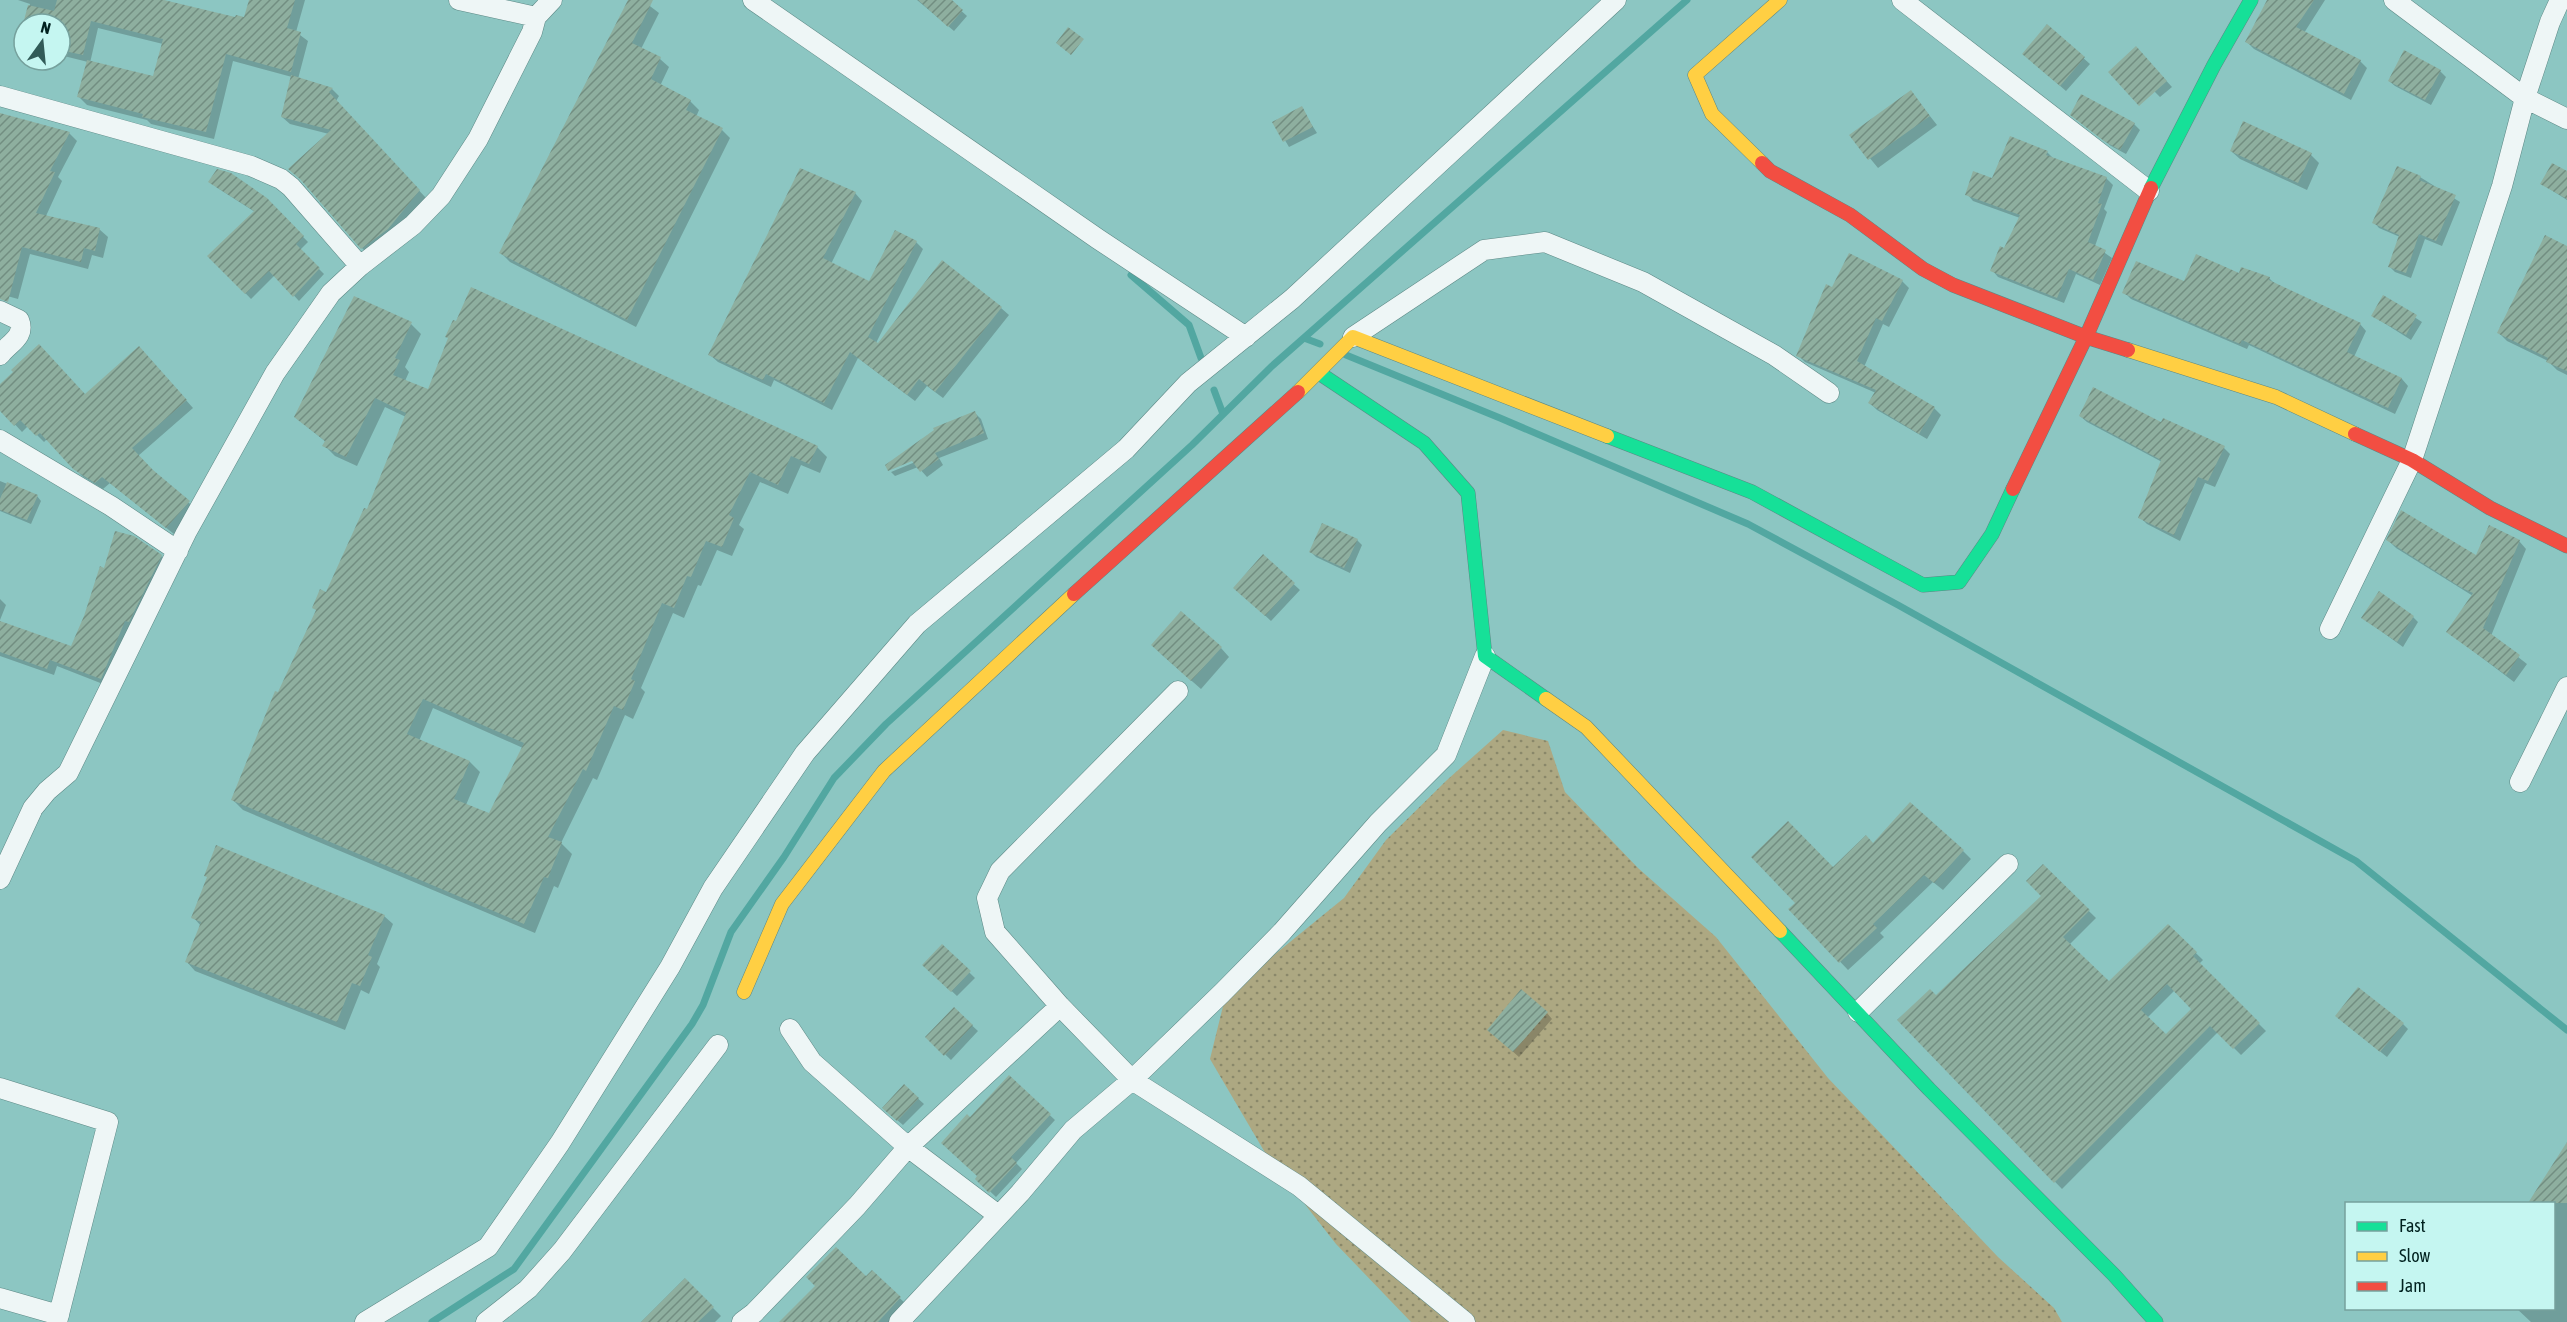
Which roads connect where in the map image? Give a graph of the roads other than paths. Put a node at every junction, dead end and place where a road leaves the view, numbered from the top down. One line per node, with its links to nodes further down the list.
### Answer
1 (459, 0): 10 (street)
2 (552, 0): 10 (street)
3 (753, 0): 17 (street)
4 (1616, 0): 17 (street)
5 (1780, 0): 19 (street)
6 (1902, 0): 14 (street)
7 (2251, 0): 14 (street)
8 (2394, 0): 12 (street)
9 (2560, 0): 12 (street)
10 (536, 17): 15 (street)
11 (0, 96): 15 (street)
12 (2525, 98): 13 (street); 24 (street)
13 (2567, 119)
14 (2149, 191): 19 (street)
15 (360, 266): 26 (street)
16 (0, 311): 20 (street)
17 (1246, 337): 45 (street)
18 (1353, 337): 19 (street); 21 (street); 22 (street)
19 (2086, 337): 24 (street)
20 (0, 355)
21 (1319, 373): 28 (street); 34 (street)
22 (1829, 393)
23 (0, 440): 26 (street)
24 (2412, 460): 25 (street); 27 (street)
25 (2567, 546)
26 (178, 551): 33 (street)
27 (2330, 629)
28 (1485, 656): 36 (street); 39 (street)
29 (2567, 687): 31 (street)
30 (1178, 691): 35 (street)
31 (2520, 782)
32 (2008, 864): 36 (street)
33 (0, 879)
34 (744, 992)
35 (1060, 1006): 39 (street); 41 (street)
36 (1858, 1012): 50 (street)
37 (790, 1029): 41 (street)
38 (718, 1045): 46 (street)
39 (1132, 1080): 42 (street); 49 (street)
40 (0, 1088): 44 (street)
41 (908, 1147): 42 (street); 47 (street)
42 (998, 1215): 48 (street)
43 (0, 1298): 44 (street)
44 (58, 1318)
45 (365, 1322)
46 (486, 1322)
47 (741, 1322)
48 (899, 1322)
49 (1465, 1322)
50 (2156, 1322)

